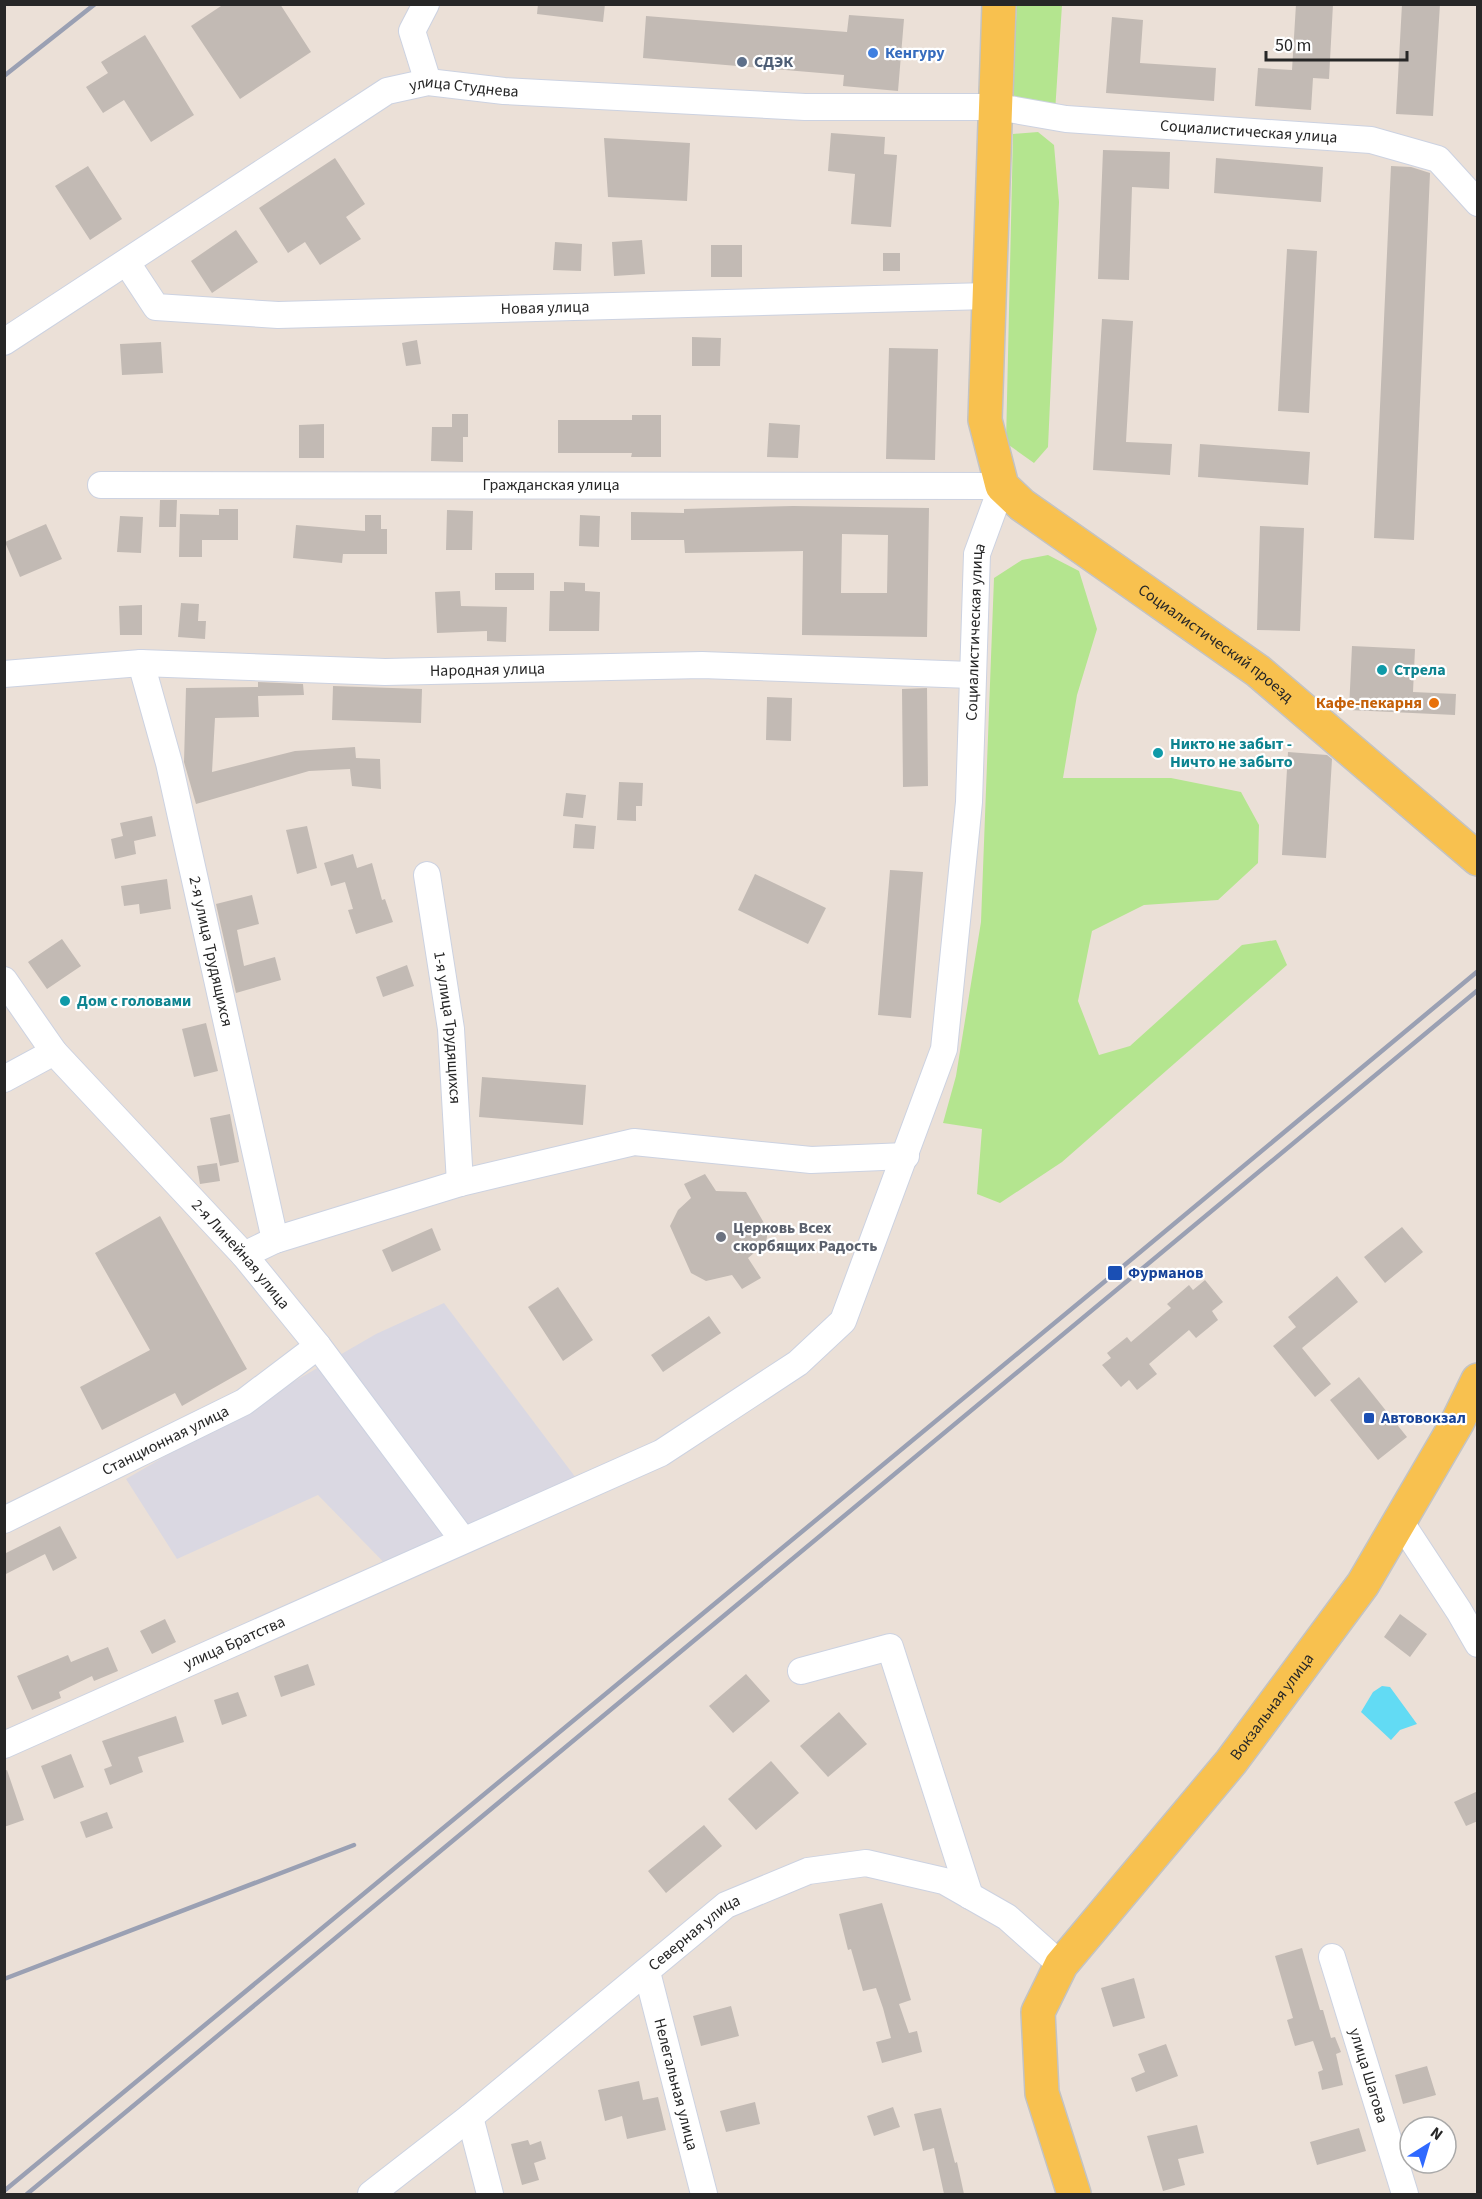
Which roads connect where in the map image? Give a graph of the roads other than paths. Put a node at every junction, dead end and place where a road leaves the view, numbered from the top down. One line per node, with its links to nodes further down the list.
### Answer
1 (426, 4): 3 (street)
2 (999, 4): 4 (main road)
3 (428, 82): 4 (street, улица Студнева); 6 (street, улица Студнева)
4 (998, 107): 5 (street, Социалистическая улица); 7 (main road)
5 (1478, 203)
6 (127, 263): 7 (street, Новая улица); 8 (street, улица Студнева)
7 (988, 297): 10 (main road)
8 (4, 342)
9 (100, 485): 10 (street, Гражданская улица)
10 (1002, 486): 13 (street, Социалистическая улица); 14 (main road, Социалистический проезд)
11 (141, 663): 12 (street, Народная улица); 13 (street, Народная улица); 21 (street, 2-я улица Трудящихся)
12 (4, 674)
13 (971, 675): 19 (street, Социалистическая улица)
14 (1478, 859)
15 (427, 875): 20 (street, 1-я улица Трудящихся)
16 (4, 980): 17 (street, 2-я Линейная улица)
17 (54, 1052): 18 (street); 22 (street, 2-я Линейная улица)
18 (4, 1079)
19 (906, 1156): 20 (street); 27 (street, Социалистическая улица)
20 (460, 1183): 21 (street)
21 (275, 1240): 22 (street)
22 (244, 1255): 23 (street, 2-я Линейная улица)
23 (318, 1346): 25 (street, Станционная улица); 27 (street, 2-я Линейная улица)
24 (1478, 1380): 26 (main road, Вокзальная улица)
25 (4, 1520)
26 (1400, 1521): 28 (street); 33 (main road, Вокзальная улица)
27 (463, 1540): 30 (street, улица Братства)
28 (1478, 1644)
29 (801, 1671): 31 (street)
30 (4, 1745)
31 (970, 1896): 33 (street, Северная улица); 34 (street, Северная улица)
32 (1332, 1957): 40 (street, улица Шагова)
33 (1061, 1965): 39 (main road, Вокзальная улица)
34 (646, 1972): 35 (street, Северная улица); 38 (street, Нелегальная улица)
35 (470, 2117): 36 (street, Северная улица); 37 (street)
36 (371, 2194)
37 (490, 2194)
38 (704, 2194)
39 (1074, 2194)
40 (1405, 2194)

